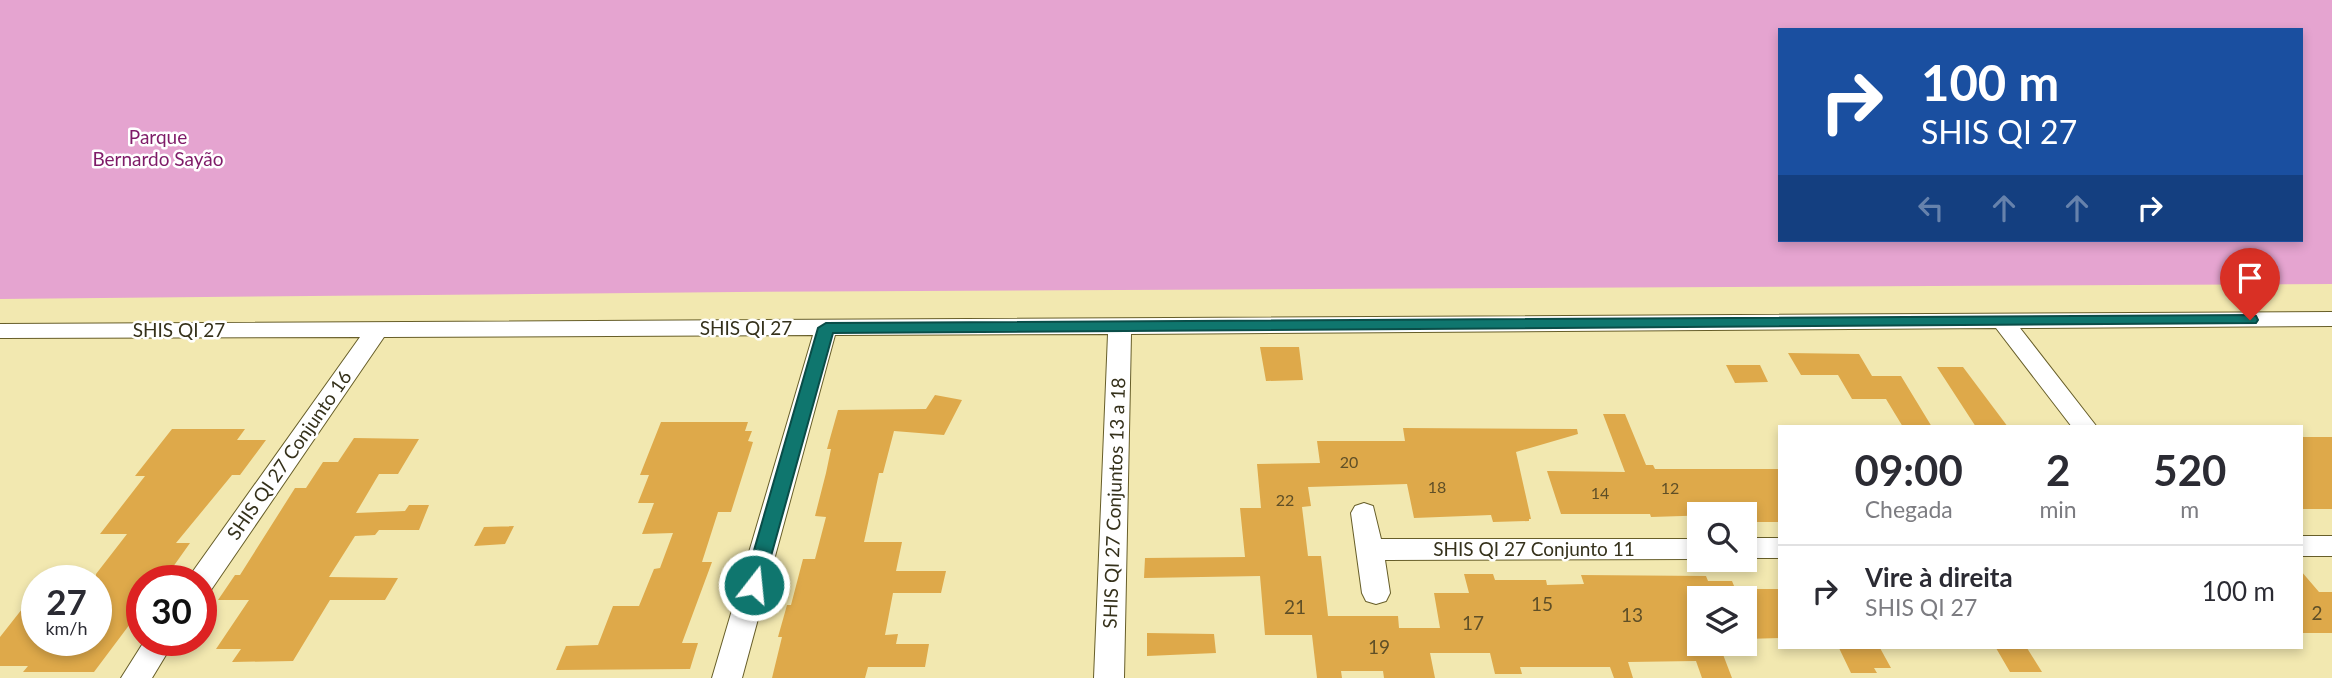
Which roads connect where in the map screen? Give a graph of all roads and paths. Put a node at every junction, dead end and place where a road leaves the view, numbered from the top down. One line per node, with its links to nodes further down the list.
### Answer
1 (2332, 319): 2 (street, SHIS QI 27)
2 (2003, 322): 3 (street, SHIS QI 27); 7 (street)
3 (1120, 327): 4 (street, SHIS QI 27); 20 (street, SHIS QI 27 Conjuntos 13 a 18)
4 (826, 328): 5 (street, SHIS QI 27); 19 (street)
5 (377, 330): 6 (street, SHIS QI 27); 15 (street, SHIS QI 27 Conjunto 16)
6 (0, 331)
7 (2082, 425)
8 (1364, 513): 14 (street)
9 (2303, 546): 10 (street)
10 (2332, 546)
11 (1757, 548): 12 (street)
12 (1778, 548)
13 (1687, 549): 14 (street, SHIS QI 27 Conjunto 11)
14 (1370, 550): 16 (street)
15 (213, 565)
16 (1377, 593)
17 (150, 656): 18 (street)
18 (136, 678)
19 (727, 678)
20 (1109, 678)

